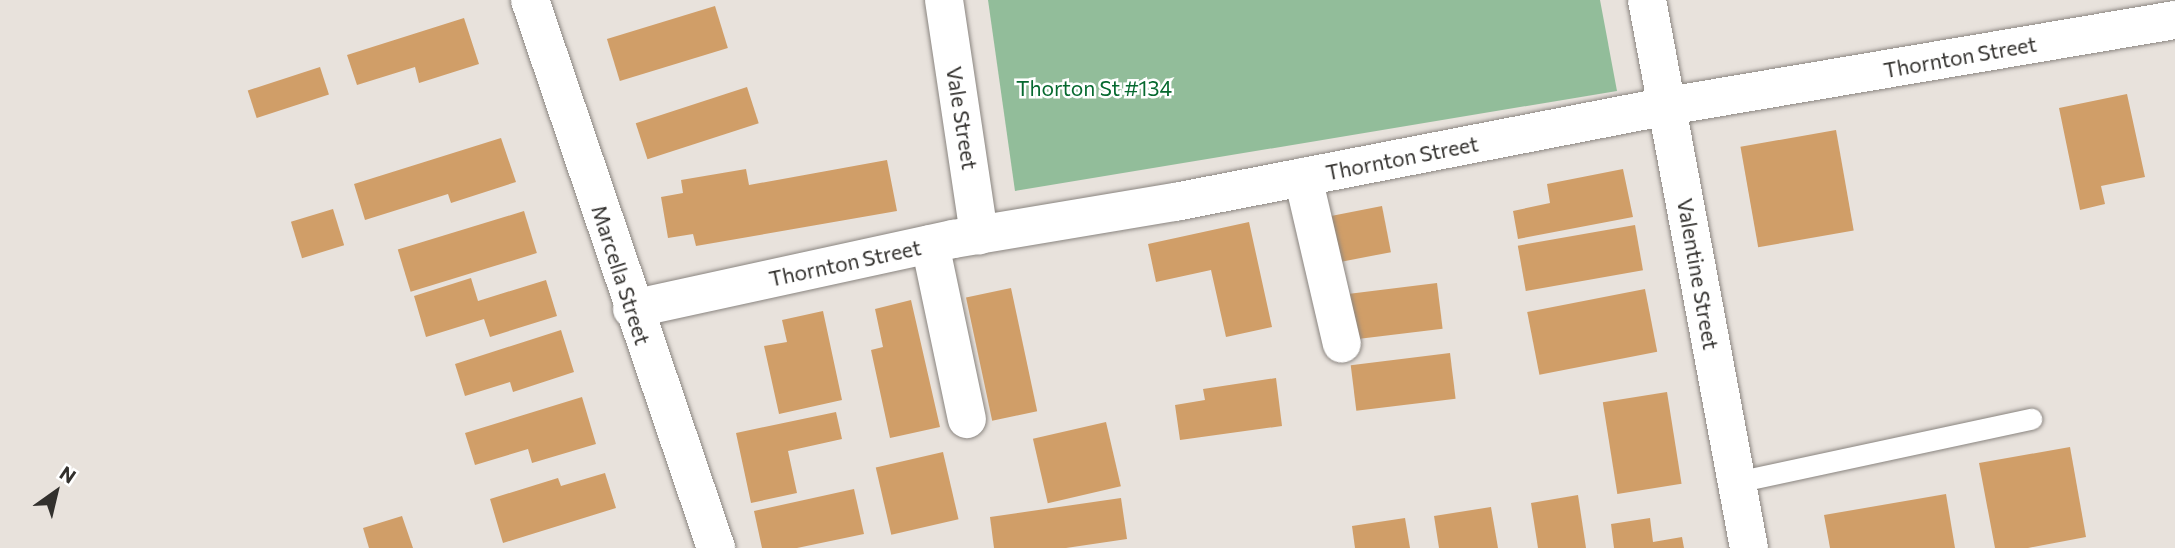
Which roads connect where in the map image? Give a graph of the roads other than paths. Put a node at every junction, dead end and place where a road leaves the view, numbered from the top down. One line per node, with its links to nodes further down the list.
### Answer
1 (530, 0): 9 (street, Marcella Street)
2 (944, 0): 7 (street, Vale Street)
3 (1647, 0): 5 (street, Valentine Street)
4 (2175, 20): 5 (street, Thornton Street)
5 (1668, 106): 6 (street, Thornton Street); 13 (street, Valentine Street)
6 (1303, 177): 7 (street, Thornton Street); 10 (street)
7 (979, 235): 8 (street, Thornton Street)
8 (930, 244): 9 (street, Thornton Street); 11 (street)
9 (632, 309): 14 (street, Marcella Street)
10 (1342, 344)
11 (967, 419)
12 (2031, 419): 13 (lane)
13 (1736, 482): 15 (street, Valentine Street)
14 (716, 548)
15 (1749, 548)

